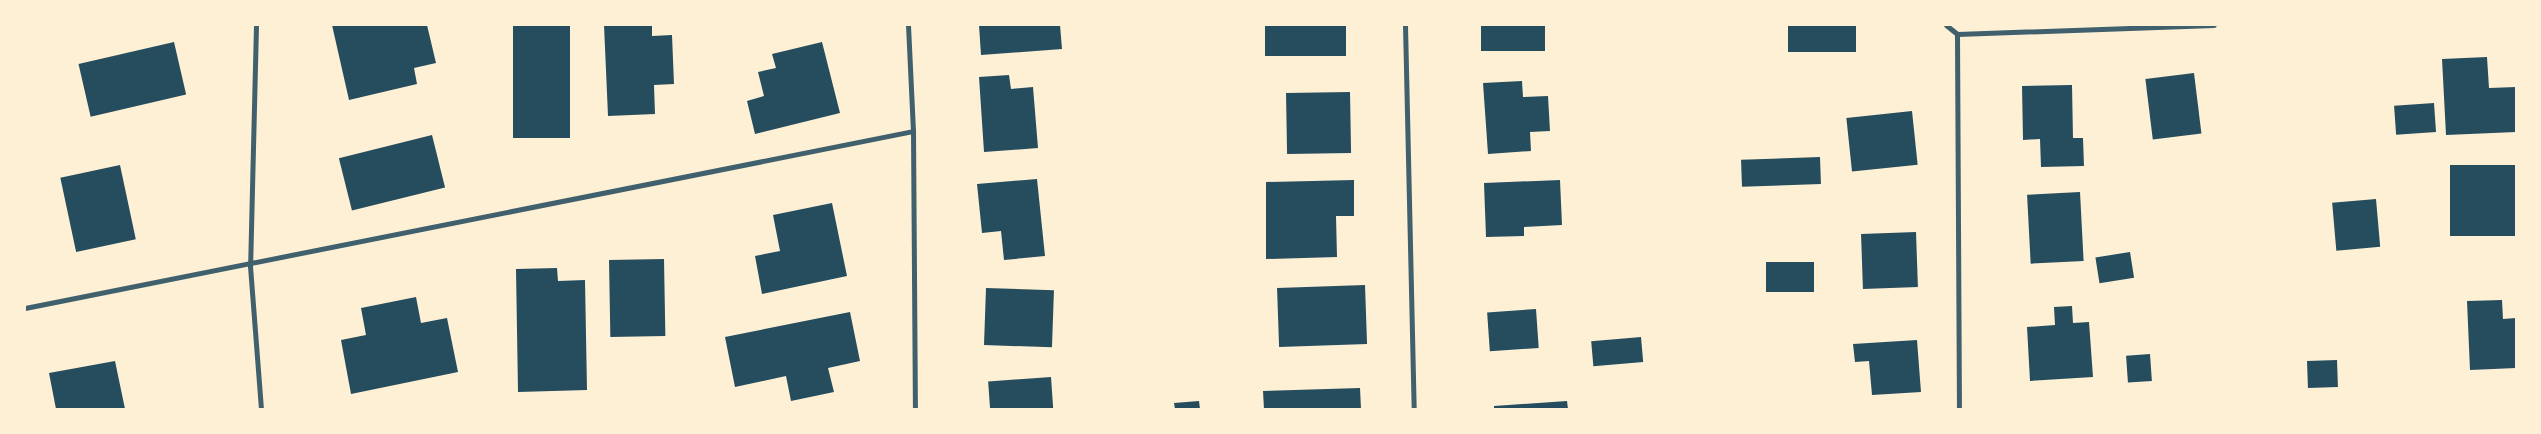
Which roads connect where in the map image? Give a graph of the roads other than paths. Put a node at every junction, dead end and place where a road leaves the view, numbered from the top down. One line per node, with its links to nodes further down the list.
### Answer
1 (256, 25): 8 (street)
2 (908, 25): 7 (street)
3 (1405, 25): 12 (street)
4 (1946, 25): 6 (street)
5 (2214, 25): 6 (street)
6 (1957, 34): 13 (street)
7 (913, 131): 8 (street); 11 (street)
8 (250, 266): 9 (street); 10 (street)
9 (25, 308)
10 (261, 409)
11 (915, 409)
12 (1414, 409)
13 (1959, 409)

